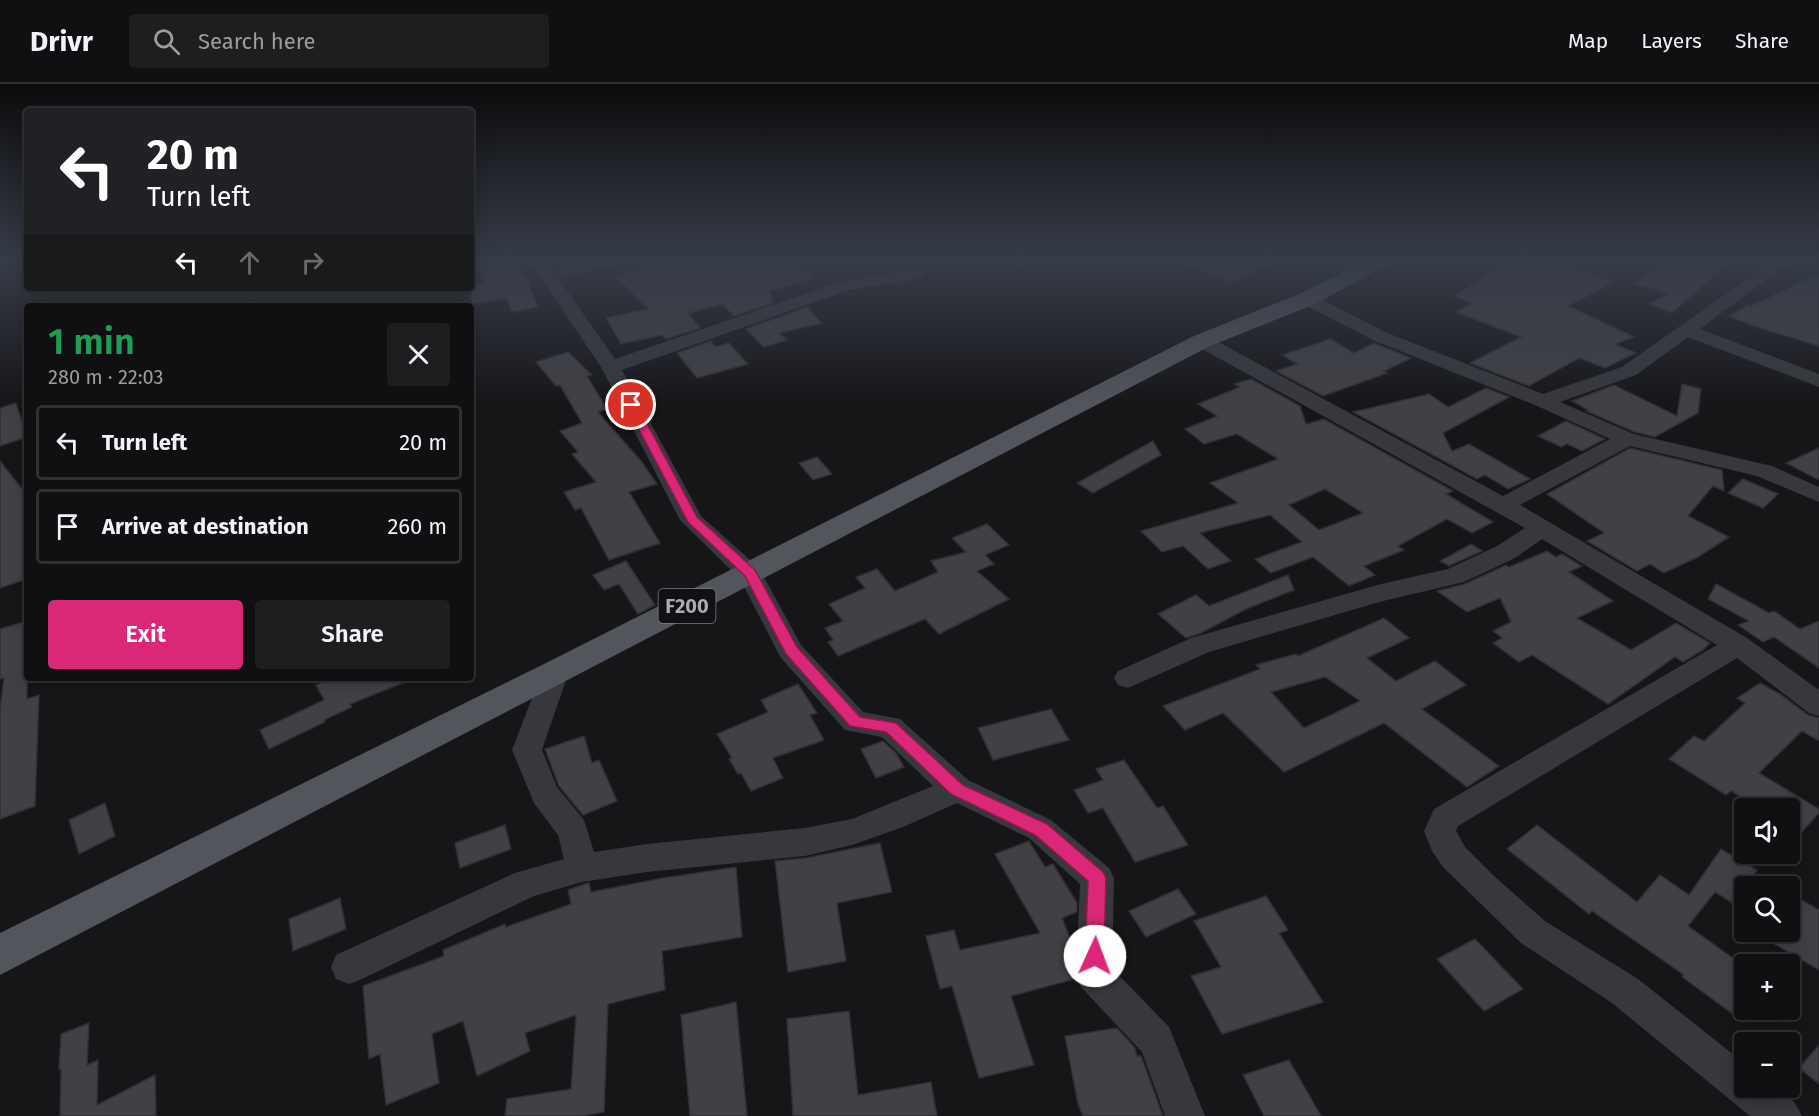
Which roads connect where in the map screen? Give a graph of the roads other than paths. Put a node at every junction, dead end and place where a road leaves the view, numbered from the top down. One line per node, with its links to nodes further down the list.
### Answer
1 (573, 311): 8 (street)
2 (774, 311): 8 (street)
3 (1277, 311): 7 (main road, F200)
4 (1331, 311): 10 (street)
5 (1713, 311): 6 (street)
6 (1687, 330): 9 (street); 10 (street)
7 (1202, 341): 13 (street); 15 (main road, F200)
8 (611, 368): 15 (street)
9 (1819, 381)
10 (1542, 401): 11 (street)
11 (1627, 440): 12 (street); 13 (street)
12 (1819, 495)
13 (1503, 505): 14 (street)
14 (1542, 528): 16 (street); 18 (street)
15 (750, 574): 17 (main road, F200); 20 (street)
16 (1737, 645): 19 (street); 24 (street)
17 (554, 674): 21 (street); 22 (main road, F200)
18 (1128, 678)
19 (1819, 705)
20 (957, 789): 21 (street); 26 (street)
21 (582, 868): 23 (street)
22 (0, 955)
23 (349, 967)
24 (1734, 1078)
25 (1759, 1098): 27 (street)
26 (1185, 1116)
27 (1782, 1116)

